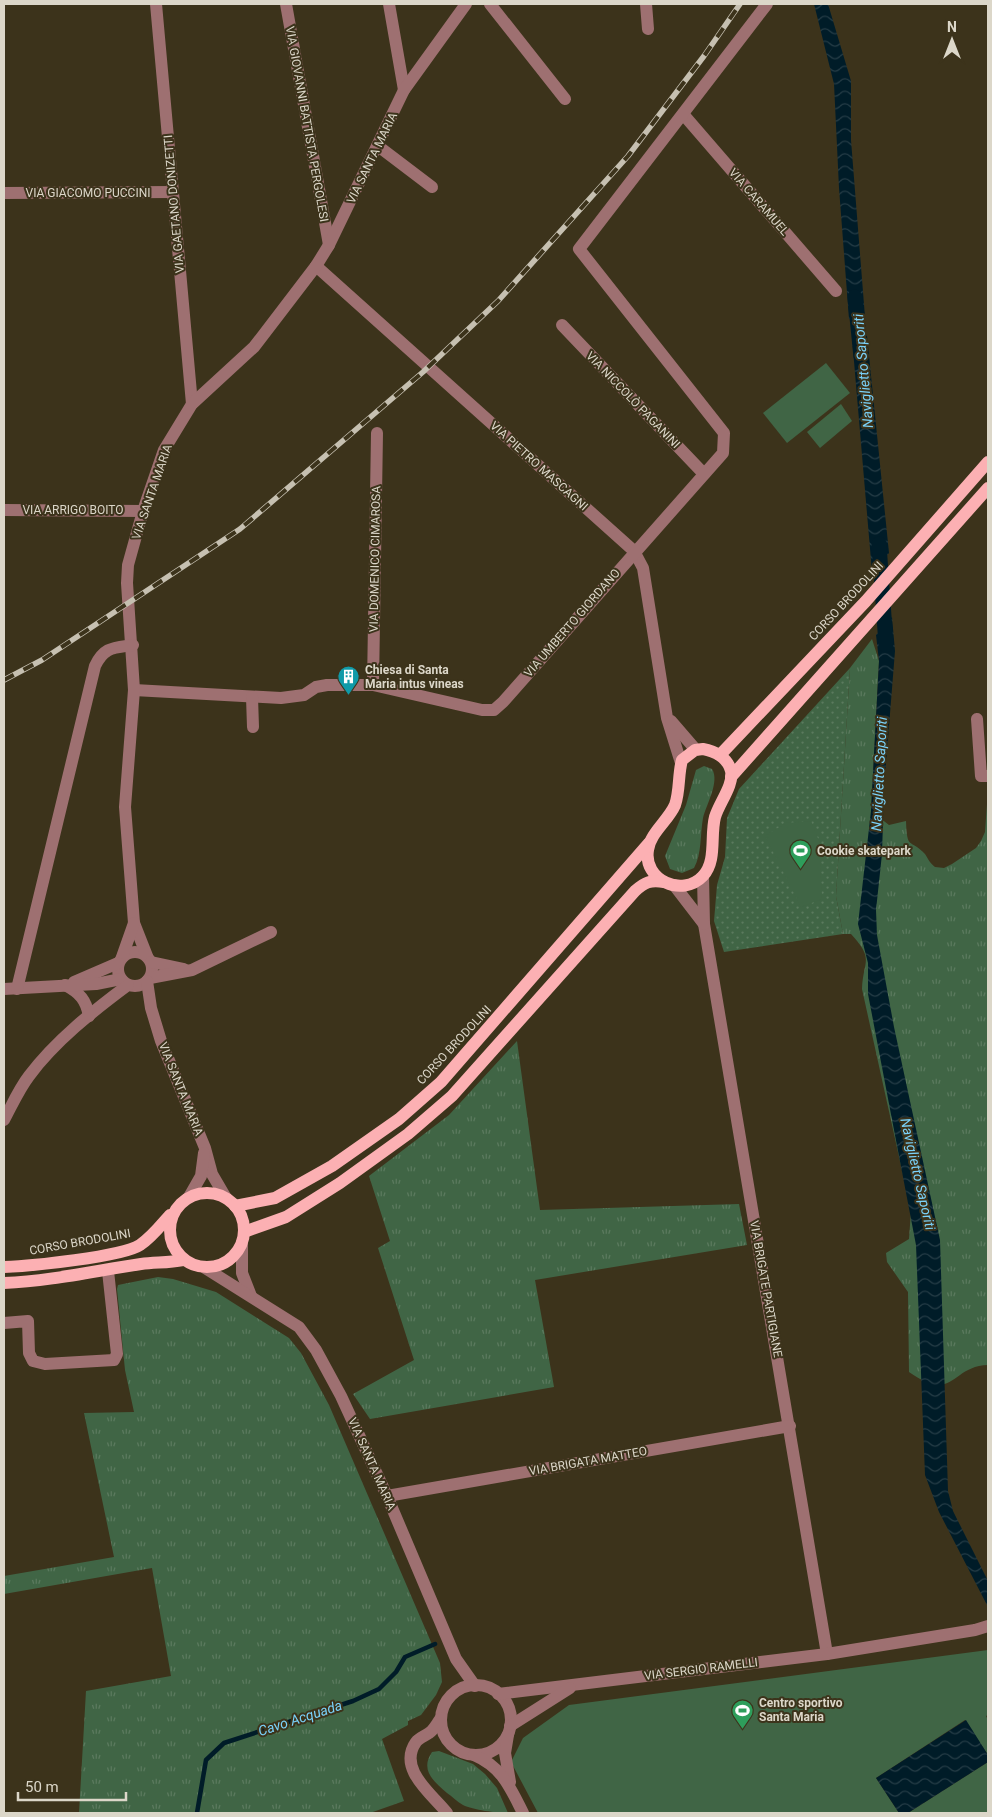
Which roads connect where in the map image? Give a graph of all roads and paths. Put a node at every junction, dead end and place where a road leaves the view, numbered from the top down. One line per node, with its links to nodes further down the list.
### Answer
1 (156, 4): 14 (street, VIA GAETANO DONIZETTI)
2 (286, 4): 16 (street, VIA GIOVANNI BATTISTA PERGOLESI)
3 (389, 4): 9 (street)
4 (466, 4): 9 (street, VIA SANTA MARIA)
5 (490, 4): 10 (street)
6 (646, 4): 8 (street)
7 (767, 4): 11 (street)
8 (648, 29)
9 (404, 90): 12 (street, VIA SANTA MARIA)
10 (565, 99)
11 (682, 114): 18 (street, VIA CARAMUEL); 23 (street, VIA UMBERTO GIORDANO)
12 (378, 146): 13 (street); 16 (street, VIA SANTA MARIA)
13 (432, 187)
14 (173, 192): 15 (street, VIA GIACOMO PUCCINI); 20 (street, VIA GAETANO DONIZETTI)
15 (4, 194)
16 (329, 245): 17 (street, VIA SANTA MARIA)
17 (316, 266): 20 (street, VIA SANTA MARIA); 27 (street, VIA PIETRO MASCAGNI)
18 (836, 291)
19 (562, 325): 23 (street, VIA NICCOLÒ PAGANINI)
20 (192, 404): 26 (street, VIA SANTA MARIA)
21 (377, 433): 29 (street, VIA DOMENICO CIMAROSA)
22 (988, 462): 36 (main road, CORSO BRODOLINI)
23 (704, 474): 27 (street, VIA UMBERTO GIORDANO)
24 (988, 488): 39 (main road)
25 (4, 510): 26 (street, VIA ARRIGO BOITO)
26 (143, 510): 28 (street, VIA SANTA MARIA)
27 (634, 551): 29 (street, VIA UMBERTO GIORDANO); 32 (street, VIA PIETRO MASCAGNI)
28 (132, 645): 30 (street, VIA SANTA MARIA); 53 (street)
29 (374, 685): 31 (street, VIA UMBERTO GIORDANO)
30 (134, 690): 31 (street, VIA UMBERTO GIORDANO); 43 (street, VIA SANTA MARIA)
31 (252, 696): 34 (street)
32 (667, 718): 35 (street); 37 (street, VIA PIETRO MASCAGNI)
33 (977, 719): 38 (street)
34 (253, 726)
35 (696, 750): 36 (main road); 37 (main road)
36 (720, 755): 39 (main road)
37 (681, 763): 40 (main road, CORSO BRODOLINI)
38 (988, 776)
39 (731, 777): 41 (main road)
40 (649, 843): 42 (main road); 59 (main road, CORSO BRODOLINI)
41 (703, 876): 42 (main road); 44 (street, VIA BRIGATE PARTIGIANE)
42 (669, 884): 44 (street, VIA BRIGATE PARTIGIANE); 61 (main road)
43 (134, 923): 46 (street, VIA SANTA MARIA); 47 (street, VIA SANTA MARIA)
44 (704, 924): 69 (street, VIA BRIGATE PARTIGIANE)
45 (271, 932): 48 (street)
46 (149, 959): 47 (street); 48 (street); 49 (street)
47 (120, 960): 50 (street); 51 (street)
48 (192, 970): 49 (street)
49 (148, 980): 50 (street); 54 (street, VIA SANTA MARIA)
50 (127, 983): 51 (street); 54 (street, VIA SANTA MARIA); 55 (street)
51 (65, 986): 53 (street); 55 (street)
52 (4, 989): 53 (street)
53 (17, 989)
54 (151, 1008): 57 (street, VIA SANTA MARIA)
55 (89, 1016): 56 (street)
56 (4, 1120)
57 (205, 1148): 58 (street, VIA SANTA MARIA); 59 (street)
58 (189, 1197): 59 (main road, CORSO BRODOLINI); 60 (main road, CORSO BRODOLINI)
59 (231, 1202): 61 (main road)
60 (175, 1209): 62 (main road); 63 (main road, CORSO BRODOLINI)
61 (243, 1237): 64 (main road); 67 (street)
62 (182, 1260): 64 (main road); 65 (main road)
63 (4, 1267)
64 (205, 1268): 67 (street, VIA SANTA MARIA)
65 (108, 1271): 66 (main road); 68 (street)
66 (4, 1283)
67 (252, 1296): 70 (street, VIA SANTA MARIA)
68 (4, 1323)
69 (790, 1426): 70 (street, VIA BRIGATA MATTEO); 72 (street, VIA BRIGATE PARTIGIANE)
70 (387, 1496): 73 (street, VIA SANTA MARIA)
71 (988, 1626): 72 (street, VIA SERGIO RAMELLI)
72 (827, 1654): 74 (street, VIA SERGIO RAMELLI)
73 (456, 1659): 75 (street, VIA SANTA MARIA); 76 (street, VIA SANTA MARIA)
74 (575, 1685): 77 (street); 79 (street)
75 (475, 1686): 76 (street); 77 (street)
76 (457, 1690): 78 (street)
77 (498, 1694): 79 (street)
78 (441, 1718): 80 (street); 81 (street)
79 (509, 1730): 82 (street); 83 (street)
80 (431, 1732): 81 (street); 84 (street)
81 (449, 1744): 82 (street)
82 (474, 1755): 83 (street)
83 (513, 1794): 87 (street)
84 (438, 1802): 85 (street); 86 (street)
85 (447, 1813)
86 (459, 1813)
87 (523, 1813)

